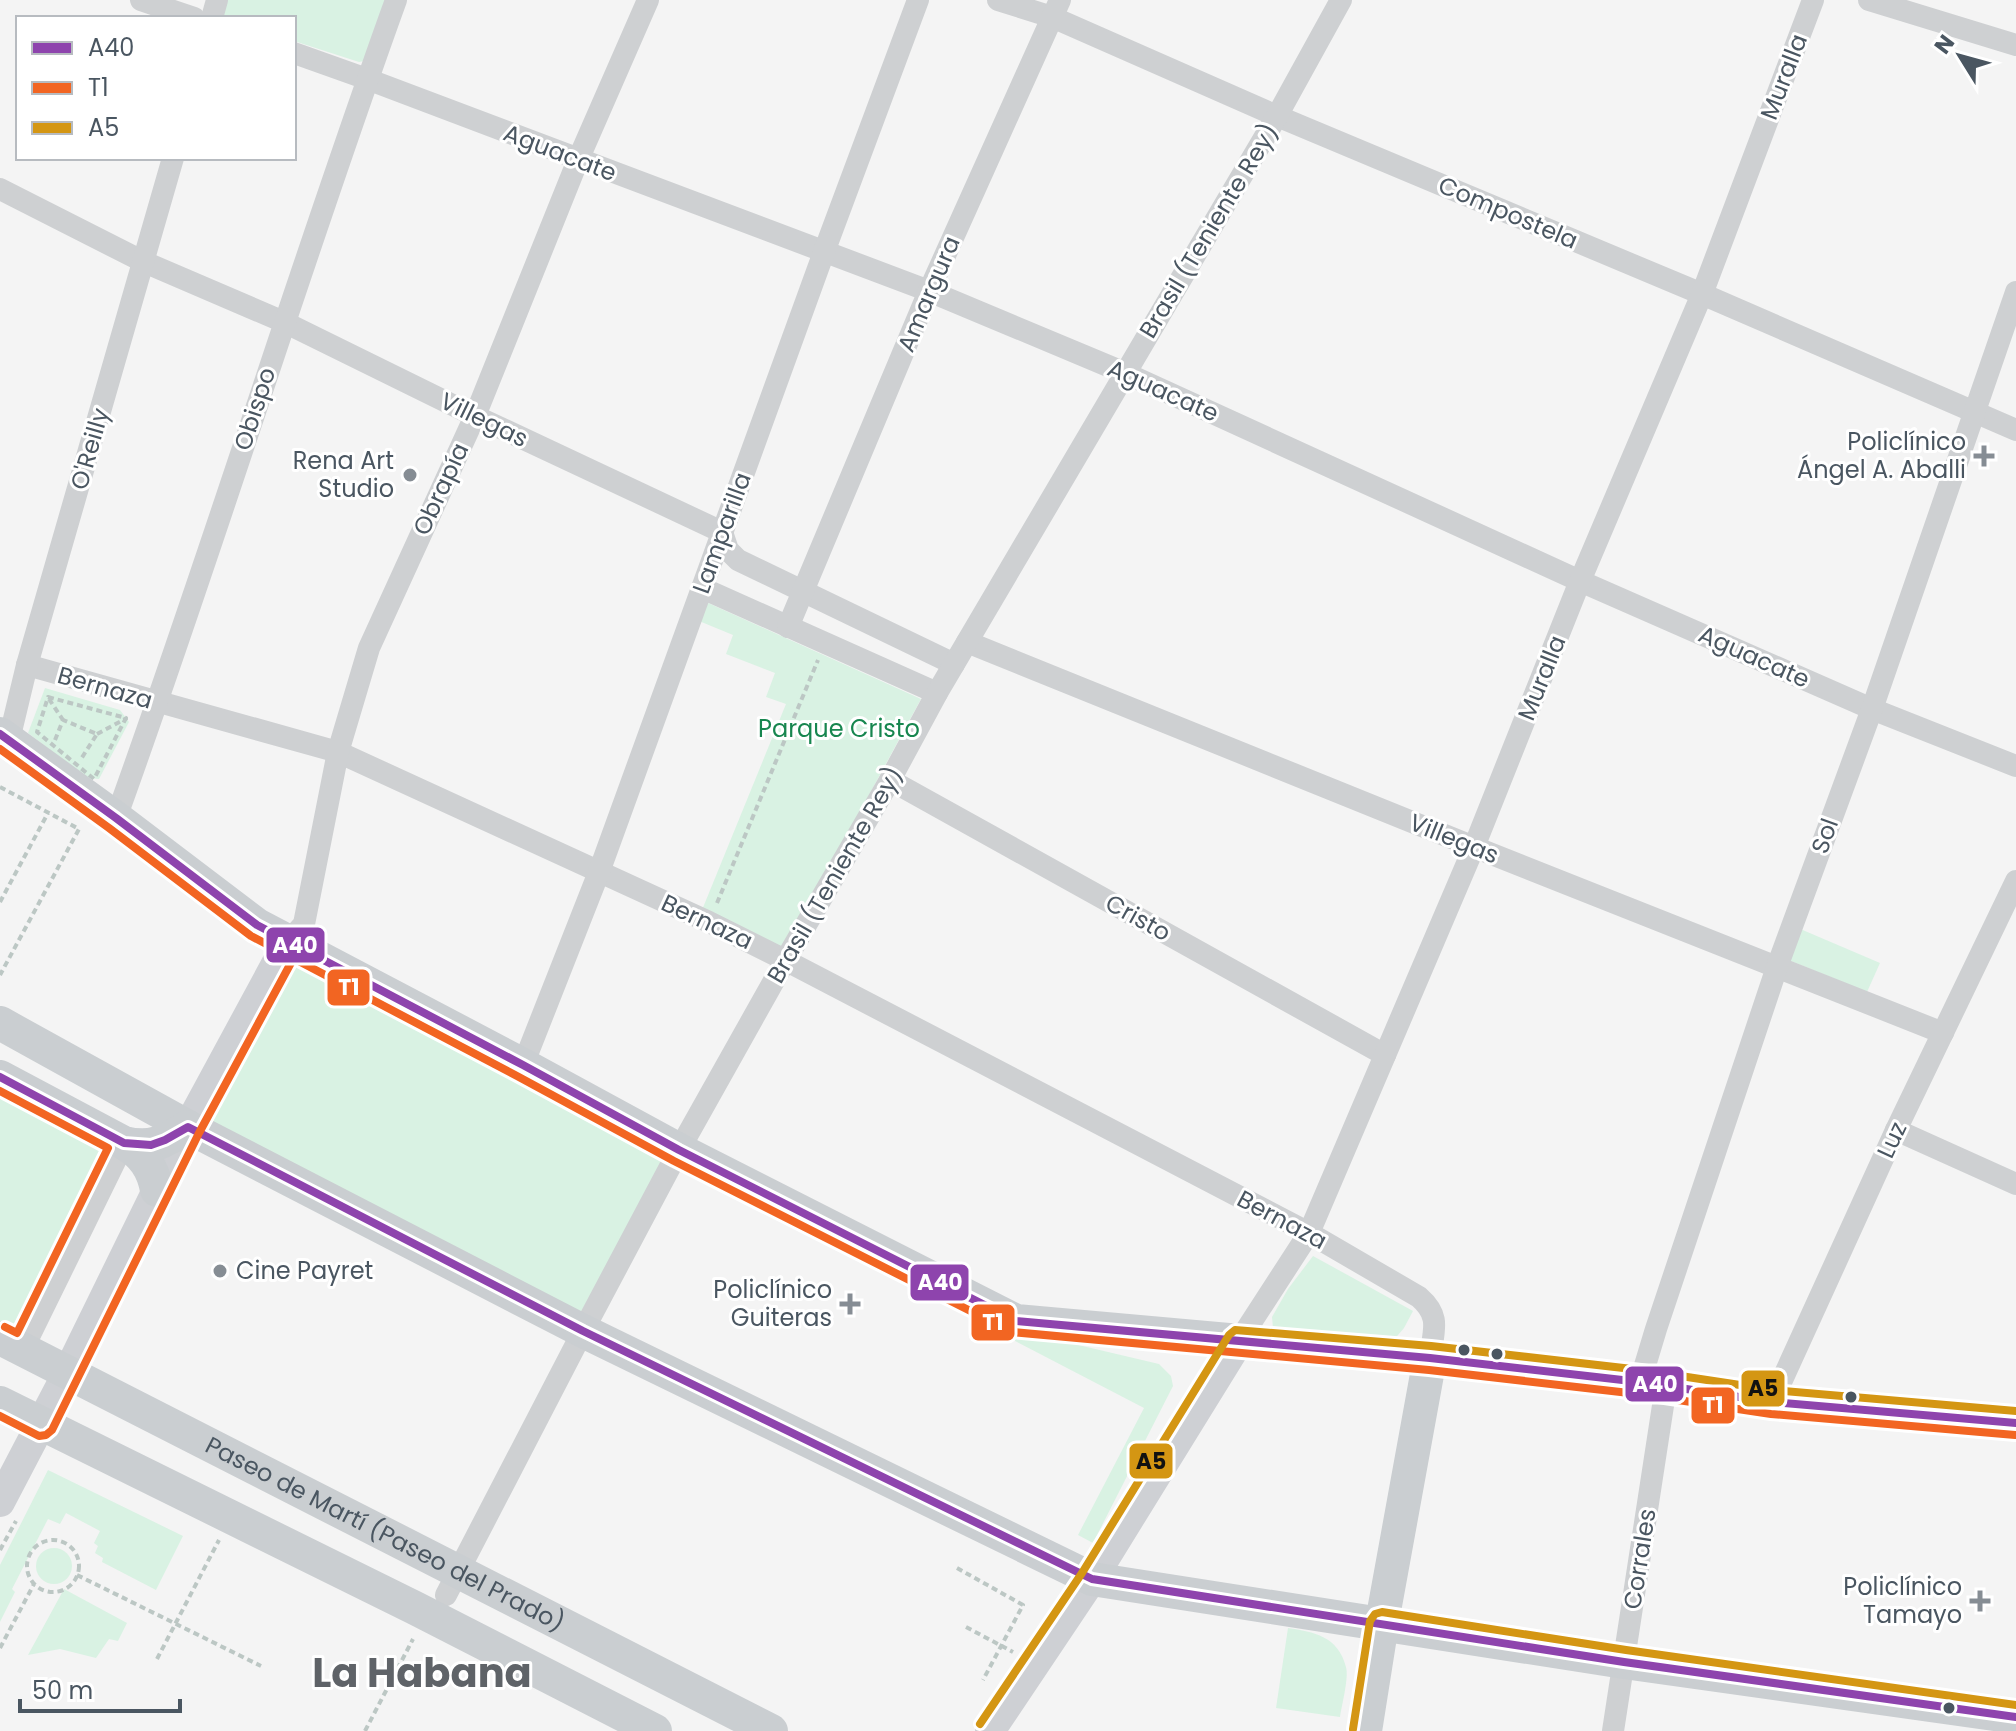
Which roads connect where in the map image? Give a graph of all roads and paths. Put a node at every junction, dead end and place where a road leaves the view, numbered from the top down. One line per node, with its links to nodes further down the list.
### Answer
1 (141, 0): 10 (street)
2 (396, 0): 13 (street, Obispo)
3 (648, 0): 16 (street, Obrapía)
4 (918, 0): 18 (street, Lamparilla)
5 (998, 0): 9 (street, Compostela)
6 (1341, 0): 14 (street, Brasil (Teniente Rey))
7 (1813, 0): 22 (street, Muralla)
8 (1869, 0): 11 (street)
9 (1056, 8): 14 (street, Compostela); 20 (street, Amargura)
10 (188, 16)
11 (2016, 45)
12 (296, 54): 13 (street, Aguacate)
13 (367, 79): 16 (street, Aguacate); 23 (street, Obispo)
14 (1277, 116): 22 (street, Compostela); 24 (street, Brasil (Teniente Rey))
15 (172, 160): 19 (street, O'Reilly)
16 (578, 160): 18 (street, Aguacate); 26 (street, Obrapía)
17 (0, 189): 19 (street, Villegas)
18 (824, 252): 20 (street, Aguacate); 28 (street, Lamparilla)
19 (144, 262): 23 (street, Villegas); 36 (street, O'Reilly)
20 (929, 291): 24 (street, Aguacate); 30 (street, Amargura)
21 (2016, 292): 25 (street, Sol)
22 (1702, 294): 25 (street, Compostela); 29 (street, Muralla)
23 (284, 322): 26 (street, Villegas); 38 (street, Obispo)
24 (1125, 373): 29 (street, Aguacate); 33 (street, Brasil (Teniente Rey))
25 (1974, 413): 27 (street, Compostela); 39 (street, Sol)
26 (475, 416): 28 (street, Villegas); 42 (street, Obrapía)
27 (2016, 430)
28 (722, 532): 30 (street, Villegas); 31 (street, Lamparilla)
29 (1580, 581): 39 (street, Aguacate); 49 (street, Muralla)
30 (803, 591): 32 (street, Amargura); 35 (street, Villegas)
31 (700, 594): 32 (street); 50 (street, Lamparilla)
32 (788, 627): 34 (street)
33 (967, 642): 35 (street, Brasil (Teniente Rey)); 49 (street, Villegas)
34 (824, 643): 37 (street); 53 (path)
35 (954, 664): 37 (street, Brasil (Teniente Rey))
36 (27, 665): 38 (street, Bernaza); 40 (street, O'Reilly)
37 (937, 693): 45 (street, Brasil (Teniente Rey))
38 (157, 703): 42 (street, Bernaza); 48 (street, Obispo)
39 (1872, 709): 44 (street, Aguacate); 56 (street, Sol)
40 (4, 737): 48 (main road)
41 (52, 745): 43 (path); 43 (path); 43 (path)
42 (338, 752): 50 (street, Bernaza); 54 (street, Obrapía)
43 (77, 765)
44 (2016, 766)
45 (890, 780): 55 (street, Brasil (Teniente Rey)); 60 (street, Cristo)
46 (0, 787): 47 (path)
47 (48, 813): 52 (path); 57 (path)
48 (116, 818): 54 (main road)
49 (1474, 847): 56 (street, Villegas); 60 (street, Muralla)
50 (599, 872): 53 (street, Bernaza); 61 (street, Lamparilla)
51 (2016, 881): 59 (street, Luz)
52 (0, 902)
53 (709, 922): 55 (street, Bernaza)
54 (288, 942): 61 (main road); 63 (street)
55 (785, 961): 66 (street, Brasil (Teniente Rey)); 69 (street, Bernaza)
56 (1777, 967): 59 (street, Villegas); 75 (street, Sol)
57 (0, 975)
58 (0, 1023): 63 (main road)
59 (1943, 1033): 64 (street, Luz)
60 (1385, 1055): 69 (street, Muralla)
61 (523, 1065): 66 (main road)
62 (0, 1077): 65 (main road)
63 (188, 1127): 65 (main road); 68 (street); 70 (main road)
64 (1896, 1130): 67 (street); 76 (street, Luz)
65 (124, 1143): 68 (main road); 72 (street)
66 (679, 1150): 70 (street, Brasil (Teniente Rey)); 71 (main road)
67 (2016, 1184)
68 (157, 1190): 74 (street)
69 (1309, 1233): 71 (street, Muralla); 73 (street, Bernaza)
70 (583, 1331): 84 (street, Brasil (Teniente Rey)); 85 (main road)
71 (1239, 1341): 73 (main road); 85 (street)
72 (11, 1344): 74 (main road, Paseo de Martí (Paseo del Prado))
73 (1430, 1358): 75 (main road); 91 (main road)
74 (74, 1360): 79 (street); 84 (main road, Paseo de Martí (Paseo del Prado))
75 (1653, 1384): 76 (main road); 98 (street, Corrales)
76 (1772, 1402): 78 (main road)
77 (0, 1403): 79 (main road)
78 (2016, 1423)
79 (42, 1424): 80 (street); 90 (main road)
80 (0, 1502)
81 (219, 1540): 89 (path)
82 (957, 1568): 93 (path)
83 (77, 1575): 86 (path); 86 (path); 89 (path)
84 (448, 1576): 87 (main road, Paseo de Martí (Paseo del Prado)); 90 (main road)
85 (1092, 1579): 88 (main road); 106 (street)
86 (34, 1584): 94 (path)
87 (523, 1605): 96 (main road); 105 (main road, Paseo de Martí (Paseo del Prado))
88 (1338, 1617): 91 (main road); 100 (main road)
89 (176, 1624): 97 (path); 99 (path)
90 (414, 1624): 96 (main road); 103 (path)
91 (1382, 1624): 98 (main road); 100 (main road)
92 (966, 1627): 93 (path)
93 (1001, 1646): 95 (path); 101 (path)
94 (0, 1648)
95 (1013, 1652)
96 (499, 1653): 104 (main road)
97 (157, 1659)
98 (1624, 1662): 102 (main road); 108 (street, Corrales)
99 (261, 1666)
100 (1375, 1670): 107 (main road)
101 (983, 1680)
102 (2016, 1717)
103 (365, 1731)
104 (655, 1731)
105 (771, 1731)
106 (990, 1731)
107 (1365, 1731)
108 (1613, 1731)

